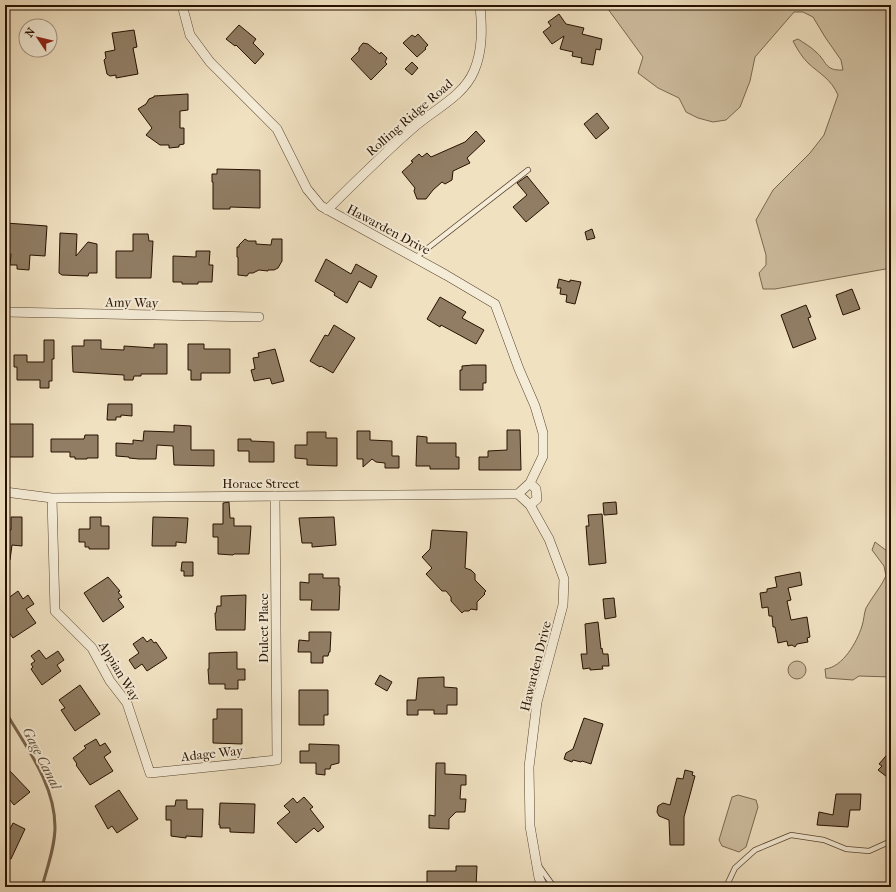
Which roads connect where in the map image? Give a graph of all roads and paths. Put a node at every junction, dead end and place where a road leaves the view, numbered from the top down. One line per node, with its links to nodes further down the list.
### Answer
1 (182, 5): 4 (street, Hawarden Drive)
2 (480, 5): 4 (street, Rolling Ridge Road)
3 (528, 170): 5 (lane)
4 (327, 210): 5 (street, Hawarden Drive)
5 (415, 258): 8 (street, Hawarden Drive)
6 (5, 312): 7 (street, Amy Way)
7 (259, 317)
8 (530, 484): 10 (street, Hawarden Drive); 13 (street)
9 (5, 492): 12 (street, Horace Street)
10 (518, 494): 11 (street, Horace Street); 13 (street, Hawarden Drive)
11 (275, 496): 12 (street, Horace Street); 14 (street, Dulcet Place)
12 (52, 498): 15 (street, Appian Way)
13 (530, 505): 17 (street, Hawarden Drive)
14 (277, 760): 15 (street, Adage Way)
15 (150, 773)
16 (891, 838): 20 (lane)
17 (536, 862): 18 (street, Hawarden Drive); 19 (lane)
18 (543, 887)
19 (554, 887)
20 (726, 887)

